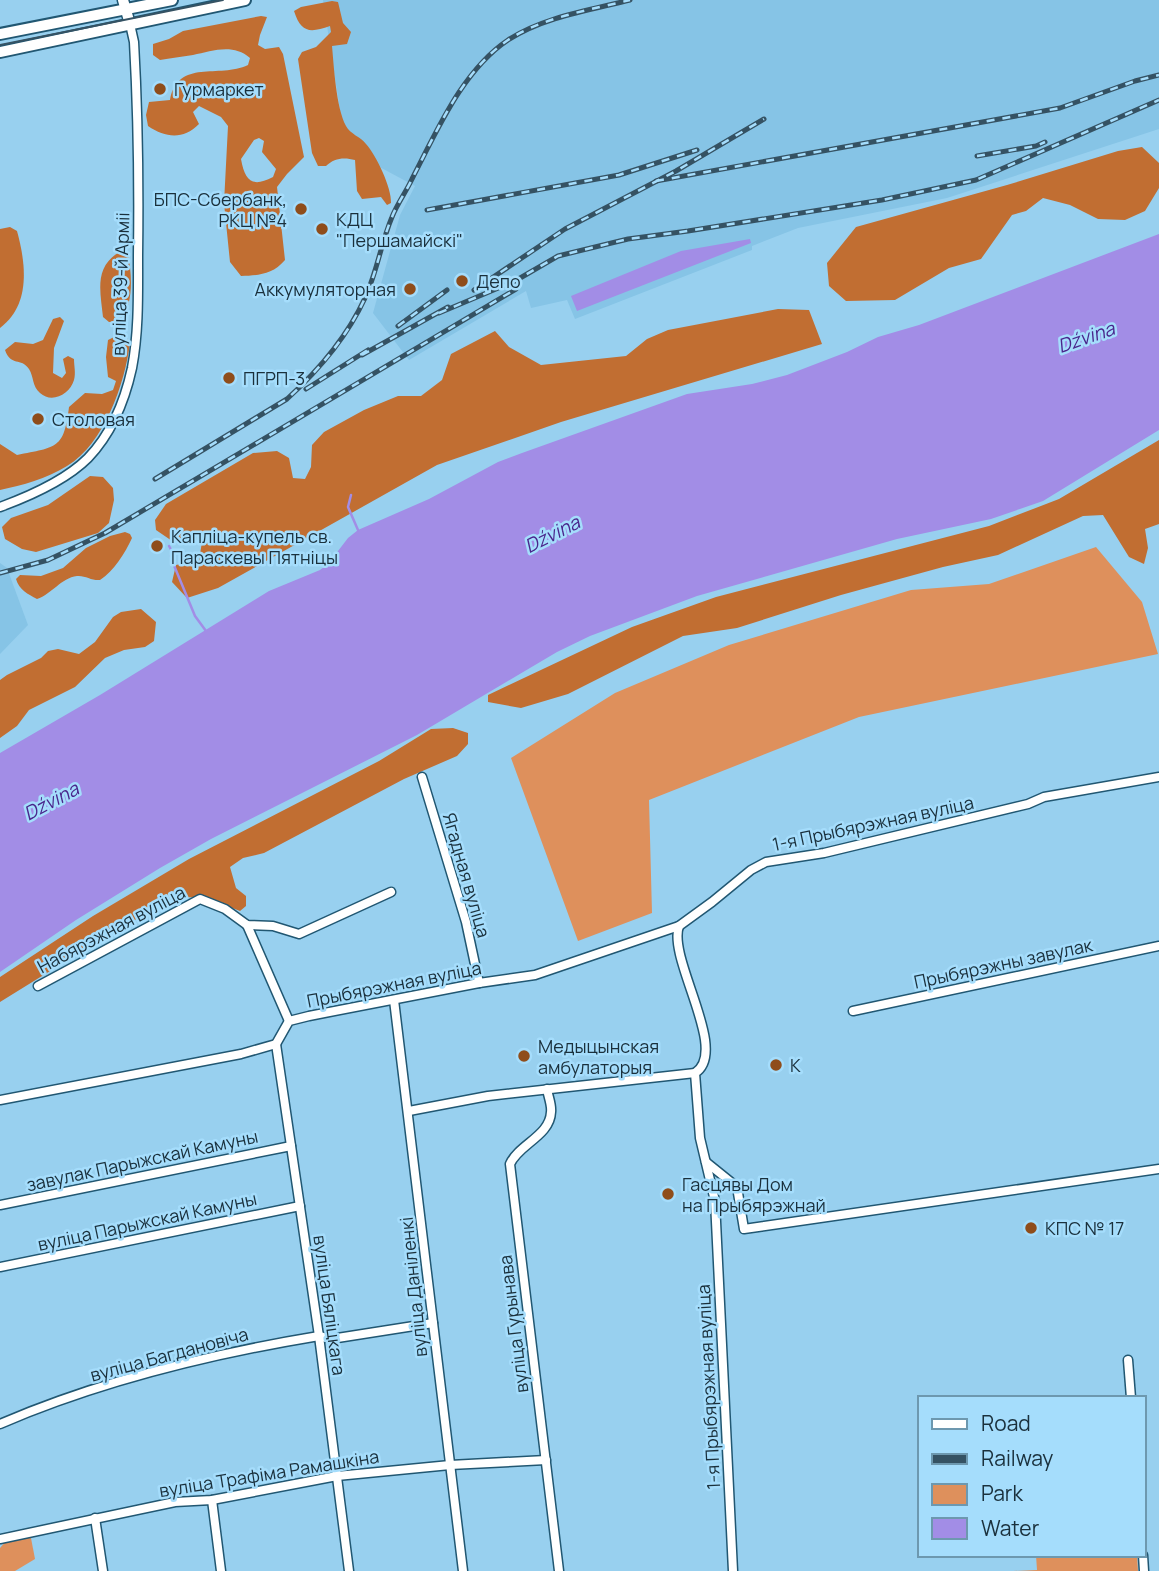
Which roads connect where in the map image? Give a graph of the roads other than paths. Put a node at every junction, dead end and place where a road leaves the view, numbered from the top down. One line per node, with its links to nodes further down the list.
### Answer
1 (172, 0): 3 (main road)
2 (245, 0): 4 (main road)
3 (124, 5): 4 (street, вуліца 39-й Арміі); 5 (main road)
4 (130, 24): 6 (main road); 7 (street, вуліца 39-й Арміі)
5 (0, 34)
6 (0, 52)
7 (0, 507)
8 (422, 777): 14 (street, Ягадная вуліца)
9 (1159, 777): 12 (street, 1-я Прыбярэжная вуліца)
10 (391, 892): 11 (street, Набярэжная вуліца)
11 (247, 925): 15 (street, Набярэжная вуліца); 18 (street)
12 (679, 926): 14 (street, Прыбярэжная вуліца); 20 (street, 1-я Прыбярэжная вуліца)
13 (1159, 946): 17 (street, Прыбярэжны завулак)
14 (479, 983): 16 (street, Прыбярэжная вуліца)
15 (38, 986)
16 (394, 1000): 18 (street, Прыбярэжная вуліца); 23 (street, вуліца Даніленкі)
17 (853, 1011)
18 (289, 1021): 19 (street, Прыбярэжная вуліца)
19 (276, 1044): 22 (street); 24 (street, вуліца Бяліцкага)
20 (695, 1073): 21 (street); 25 (street, 1-я Прыбярэжная вуліца)
21 (547, 1089): 23 (street); 35 (street, вуліца Гурынава)
22 (0, 1100)
23 (409, 1111): 30 (street, вуліца Даніленкі)
24 (291, 1146): 27 (street, завулак Парыжскай Камуны); 28 (street, вуліца Бяліцкага)
25 (706, 1162): 26 (street); 46 (street, 1-я Прыбярэжная вуліца)
26 (1159, 1169)
27 (0, 1205)
28 (300, 1206): 29 (street, вуліца Парыжскай Камуны); 31 (street, вуліца Бяліцкага)
29 (0, 1267)
30 (433, 1323): 31 (street, вуліца Багдановіча); 36 (street, вуліца Даніленкі)
31 (319, 1336): 34 (street, вуліца Багдановіча); 37 (street, вуліца Бяліцкага)
32 (1128, 1360): 33 (street)
33 (1131, 1396)
34 (0, 1424)
35 (546, 1460): 36 (street, вуліца Трафіма Рамашкіна); 45 (street, вуліца Гурынава)
36 (450, 1465): 37 (street, вуліца Трафіма Рамашкіна); 44 (street, вуліца Даніленкі)
37 (337, 1476): 38 (street, вуліца Трафіма Рамашкіна); 43 (street, вуліца Бяліцкага)
38 (212, 1500): 39 (street, вуліца Трафіма Рамашкіна); 42 (street)
39 (95, 1518): 40 (street, вуліца Трафіма Рамашкіна); 41 (street)
40 (0, 1539)
41 (103, 1571)
42 (221, 1571)
43 (349, 1571)
44 (463, 1571)
45 (559, 1571)
46 (733, 1571)

